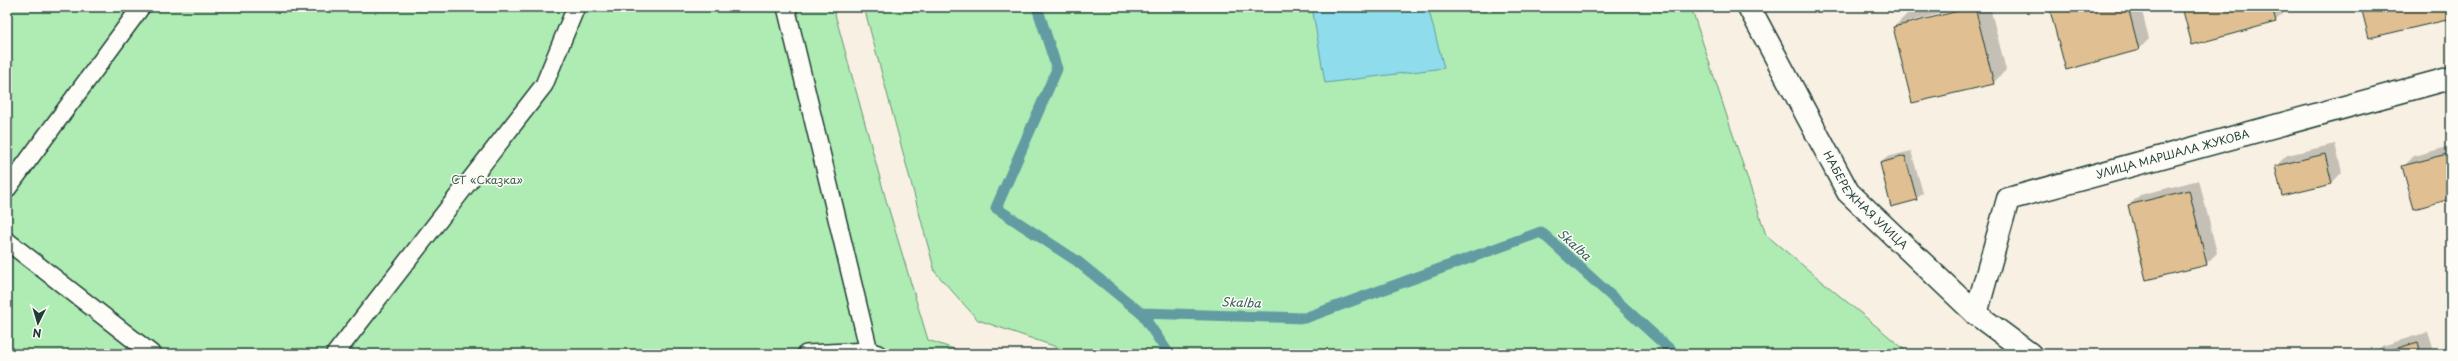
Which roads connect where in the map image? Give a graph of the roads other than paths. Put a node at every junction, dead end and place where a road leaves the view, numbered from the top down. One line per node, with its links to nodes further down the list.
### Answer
1 (141, 7): 6 (lane)
2 (576, 7): 11 (lane)
3 (786, 7): 9 (lane)
4 (1749, 7): 8 (street, НАБЕРЕЖНАЯ УЛИЦА)
5 (2451, 78): 8 (street, УЛИЦА МАРШАЛА ЖУКОВА)
6 (7, 189)
7 (7, 241): 10 (lane)
8 (1976, 314): 13 (street, НАБЕРЕЖНАЯ УЛИЦА)
9 (874, 352): 12 (lane)
10 (152, 354)
11 (335, 354)
12 (806, 354)
13 (2030, 354)

